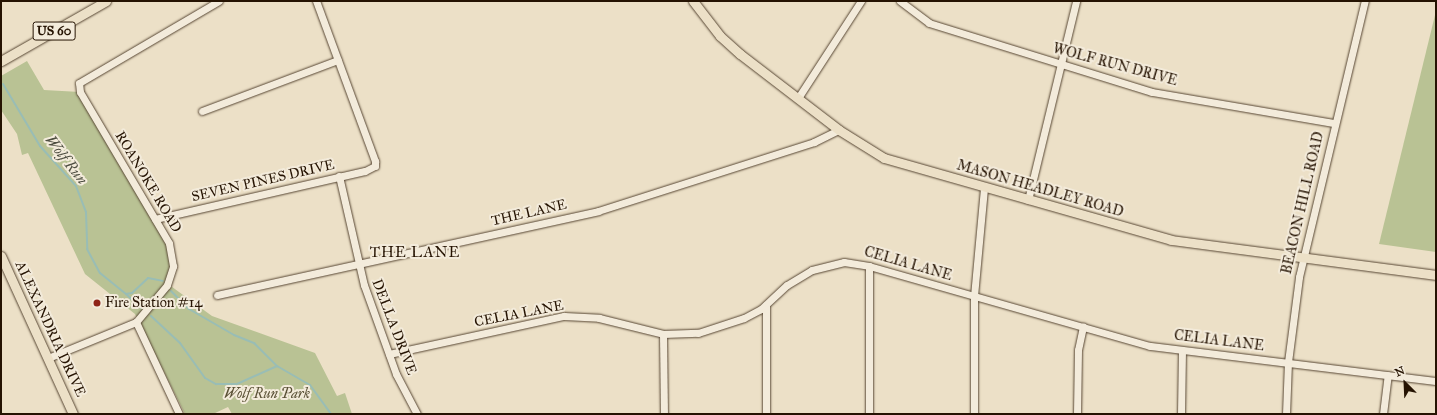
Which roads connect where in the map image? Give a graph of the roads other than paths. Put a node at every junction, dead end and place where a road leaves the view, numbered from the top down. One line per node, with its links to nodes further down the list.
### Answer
1 (106, 1): 10 (main road, US 60)
2 (219, 1): 19 (street, ROANOKE ROAD)
3 (316, 1): 9 (street)
4 (693, 1): 12 (main road, MASON HEADLEY ROAD)
5 (861, 1): 12 (street)
6 (900, 1): 11 (street, WOLF RUN DRIVE)
7 (1076, 1): 11 (street)
8 (1365, 1): 14 (street, BEACON HILL ROAD)
9 (338, 60): 13 (street); 16 (street, SEVEN PINES DRIVE)
10 (1, 61)
11 (1060, 65): 14 (street, WOLF RUN DRIVE); 18 (street)
12 (798, 98): 15 (main road, MASON HEADLEY ROAD)
13 (202, 111)
14 (1334, 123): 21 (street, BEACON HILL ROAD)
15 (839, 130): 17 (main road, MASON HEADLEY ROAD); 22 (street, THE LANE)
16 (339, 176): 19 (street, SEVEN PINES DRIVE); 22 (street, DELLA DRIVE)
17 (984, 188): 18 (main road, MASON HEADLEY ROAD); 26 (street)
18 (1028, 200): 21 (main road, MASON HEADLEY ROAD)
19 (155, 219): 28 (street, ROANOKE ROAD)
20 (1, 256): 33 (main road, ALEXANDRIA DRIVE)
21 (1303, 258): 24 (main road, MASON HEADLEY ROAD); 34 (street, BEACON HILL ROAD)
22 (358, 265): 25 (street, THE LANE); 32 (street, DELLA DRIVE)
23 (869, 266): 26 (street, CELIA LANE); 27 (street, CELIA LANE); 42 (street)
24 (1436, 276)
25 (217, 296)
26 (974, 296): 29 (street, CELIA LANE); 43 (street)
27 (766, 305): 30 (street, CELIA LANE); 41 (street)
28 (136, 322): 33 (street, ROANOKE ROAD); 38 (street)
29 (1083, 327): 31 (street, CELIA LANE); 44 (street)
30 (663, 334): 32 (street, CELIA LANE); 40 (street)
31 (1182, 350): 34 (street, CELIA LANE); 45 (street)
32 (389, 354): 39 (street, DELLA DRIVE)
33 (48, 358): 37 (main road, ALEXANDRIA DRIVE)
34 (1288, 362): 35 (street, CELIA LANE); 46 (street, BEACON HILL ROAD)
35 (1388, 375): 36 (street, CELIA LANE); 47 (street)
36 (1436, 381)
37 (73, 414)
38 (179, 414)
39 (417, 414)
40 (664, 414)
41 (766, 414)
42 (869, 414)
43 (974, 414)
44 (1077, 414)
45 (1181, 414)
46 (1286, 414)
47 (1383, 414)

